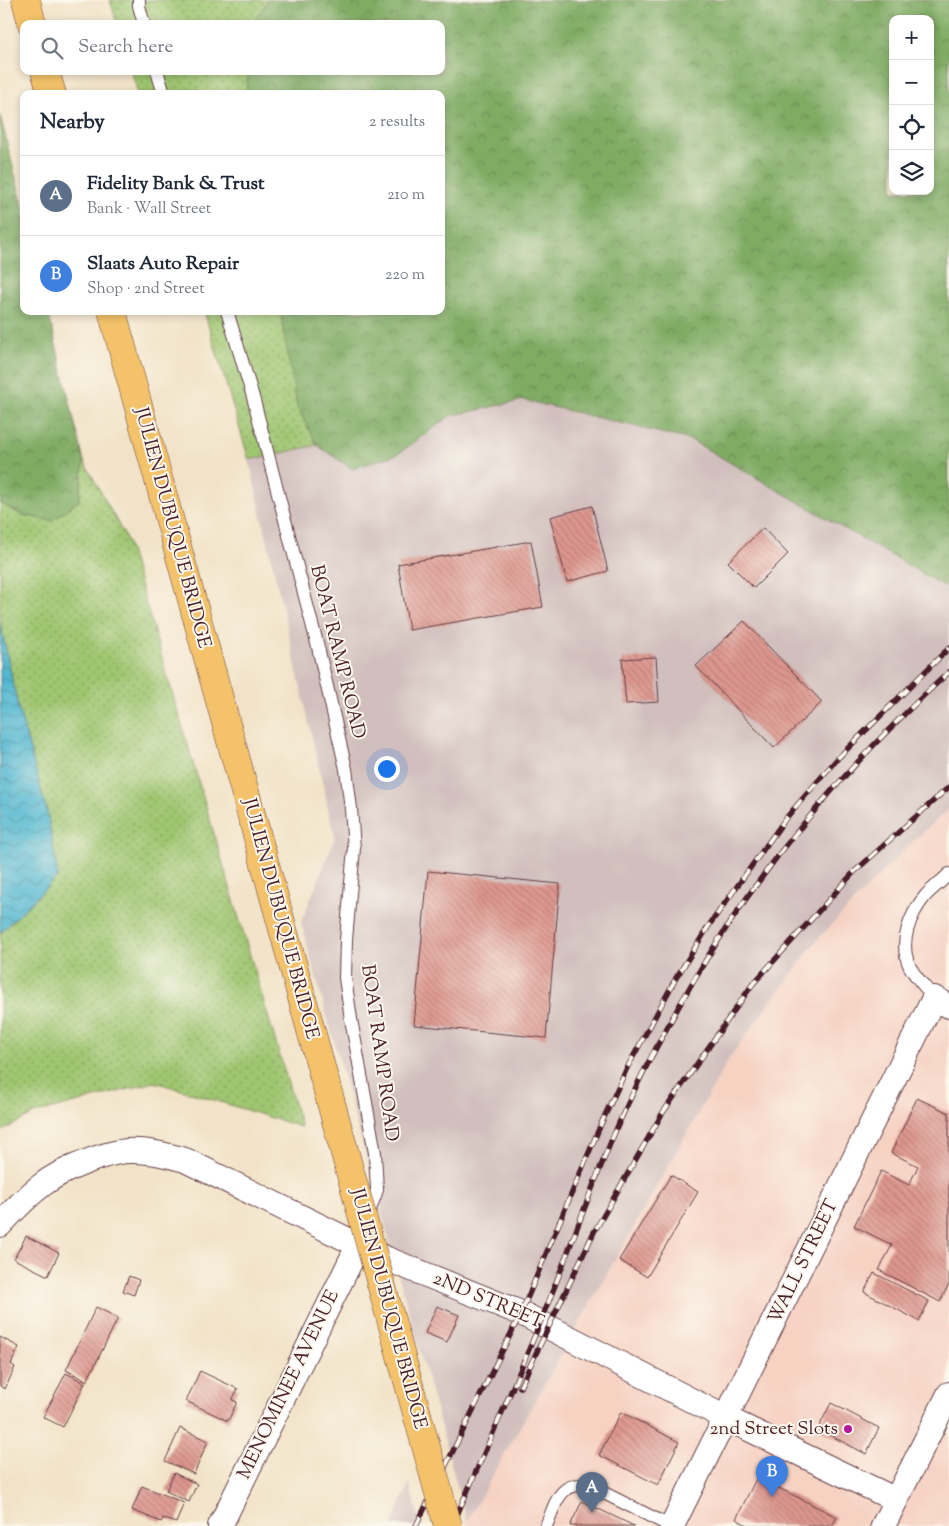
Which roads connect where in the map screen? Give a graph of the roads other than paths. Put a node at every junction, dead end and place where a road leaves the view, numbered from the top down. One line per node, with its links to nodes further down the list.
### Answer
1 (26, 0): 3 (highway)
2 (139, 0): 4 (lane)
3 (31, 20)
4 (143, 20)
5 (46, 75): 7 (highway)
6 (158, 75): 8 (lane)
7 (51, 90)
8 (163, 90)
9 (113, 315): 19 (highway, JULIEN DUBUQUE BRIDGE, bridge)
10 (228, 315): 14 (lane, BOAT RAMP ROAD)
11 (949, 874): 12 (lane)
12 (942, 1002): 16 (street, WALL STREET)
13 (0, 1225): 14 (street, 2ND STREET)
14 (358, 1244): 16 (street, 2ND STREET); 18 (street, MENOMINEE AVENUE)
15 (949, 1394): 17 (street)
16 (726, 1418): 17 (street, 2ND STREET); 21 (street, WALL STREET)
17 (896, 1500): 22 (street)
18 (220, 1526)
19 (448, 1526)
20 (546, 1526): 21 (lane)
21 (671, 1526)
22 (883, 1526)

